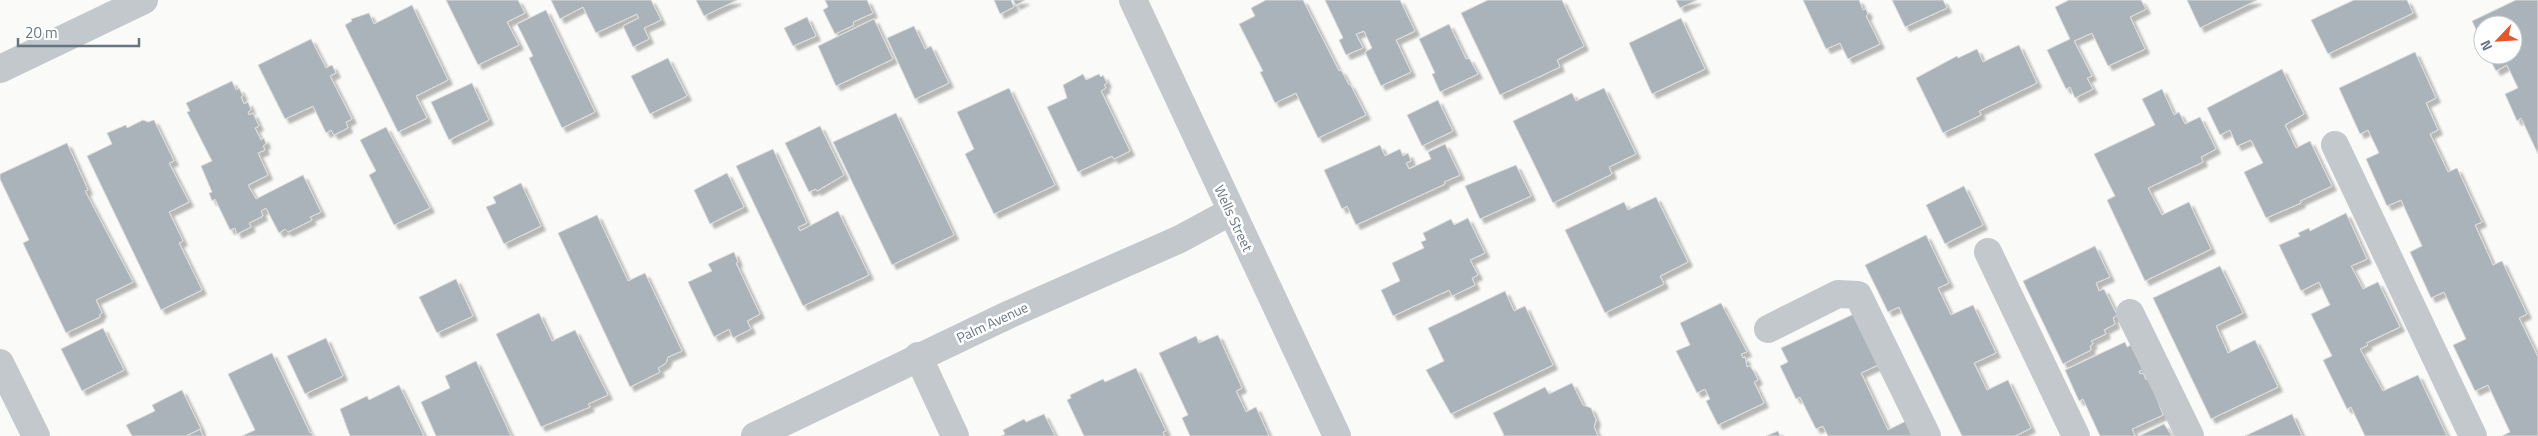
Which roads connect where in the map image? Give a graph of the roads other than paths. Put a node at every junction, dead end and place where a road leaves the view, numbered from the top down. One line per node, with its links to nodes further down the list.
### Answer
1 (144, 0): 3 (street)
2 (1133, 0): 5 (street, Wells Street)
3 (0, 69)
4 (2335, 145): 18 (street)
5 (1230, 212): 9 (street, Palm Avenue); 14 (street, Wells Street)
6 (1988, 252): 16 (street)
7 (2130, 313): 17 (street)
8 (1768, 329): 15 (street)
9 (918, 356): 12 (street, Palm Avenue); 13 (street)
10 (0, 363): 11 (street)
11 (36, 436)
12 (755, 436)
13 (955, 436)
14 (1337, 436)
15 (1927, 436)
16 (2076, 436)
17 (2190, 436)
18 (2473, 436)

